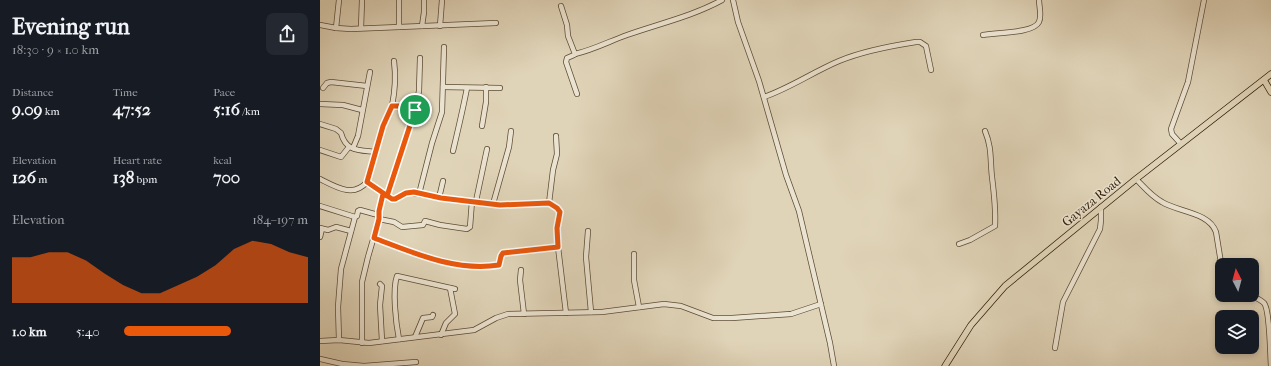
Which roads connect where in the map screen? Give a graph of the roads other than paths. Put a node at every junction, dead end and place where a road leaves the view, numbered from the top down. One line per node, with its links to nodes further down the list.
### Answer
1 (339, 0): 16 (street)
2 (362, 0): 17 (street)
3 (399, 0): 15 (street)
4 (424, 0): 13 (street)
5 (442, 0): 14 (street)
6 (722, 0): 20 (street)
7 (733, 0): 35 (street)
8 (1039, 0): 18 (street)
9 (1204, 0): 45 (street)
10 (561, 6): 20 (street)
11 (496, 23): 14 (street)
12 (320, 25): 16 (street)
13 (422, 26): 14 (street); 15 (street)
14 (440, 26)
15 (399, 27): 17 (street)
16 (336, 28): 17 (street)
17 (361, 28)
18 (982, 35)
19 (444, 47): 28 (street)
20 (575, 54): 34 (street)
21 (420, 58): 39 (street)
22 (394, 61): 37 (street)
23 (931, 70): 35 (street)
24 (370, 72): 27 (street)
25 (1271, 74): 26 (main road, Gayaza Road)
26 (1264, 80): 33 (main road); 45 (main road, Gayaza Road)
27 (367, 86): 30 (street); 38 (street)
28 (443, 87): 31 (street); 55 (street)
29 (486, 87): 31 (street); 32 (street); 41 (street)
30 (323, 88)
31 (467, 88): 49 (street)
32 (500, 88)
33 (1271, 92)
34 (577, 94)
35 (764, 97): 77 (street)
36 (320, 104): 38 (street)
37 (392, 106): 39 (street); 50 (street)
38 (362, 110): 46 (street)
39 (415, 110): 56 (street)
40 (320, 124): 46 (street)
41 (482, 126)
42 (985, 131): 70 (street)
43 (511, 132): 60 (street)
44 (556, 136): 59 (street)
45 (1182, 144): 52 (main road, Gayaza Road)
46 (351, 147): 48 (street); 50 (street)
47 (487, 149): 58 (street)
48 (320, 150)
49 (453, 151)
50 (376, 152): 54 (street)
51 (320, 178): 54 (street)
52 (1136, 178): 62 (main road, Gayaza Road); 73 (street)
53 (443, 180): 57 (street)
54 (367, 182): 56 (street)
55 (419, 194): 56 (street); 57 (street)
56 (385, 195): 64 (street)
57 (439, 198): 58 (street)
58 (474, 201): 60 (street); 64 (street)
59 (549, 203): 60 (street); 71 (street)
60 (493, 204)
61 (320, 206): 63 (street)
62 (1100, 207): 90 (street); 94 (main road, Gayaza Road)
63 (355, 217): 64 (street); 66 (street)
64 (379, 217): 69 (street)
65 (321, 228): 66 (street); 68 (street)
66 (351, 231): 86 (street)
67 (588, 231): 79 (street)
68 (320, 237)
69 (374, 238): 71 (street); 89 (street)
70 (959, 244)
71 (558, 247): 80 (street)
72 (634, 254): 78 (street)
73 (1220, 258)
74 (521, 270): 81 (street)
75 (380, 284): 88 (street)
76 (1259, 300): 95 (street)
77 (821, 304): 78 (street); 93 (street)
78 (639, 307): 79 (street)
79 (591, 312): 80 (street)
80 (566, 313): 81 (street)
81 (524, 314): 83 (street)
82 (433, 315): 84 (street)
83 (441, 335): 84 (street); 85 (street)
84 (415, 338): 85 (street)
85 (399, 339): 88 (street)
86 (338, 340): 87 (street); 89 (street)
87 (320, 341)
88 (382, 341): 89 (street)
89 (362, 343)
90 (1055, 348)
91 (320, 360): 92 (street)
92 (416, 362)
93 (834, 366)
94 (945, 366)
95 (1270, 366)

